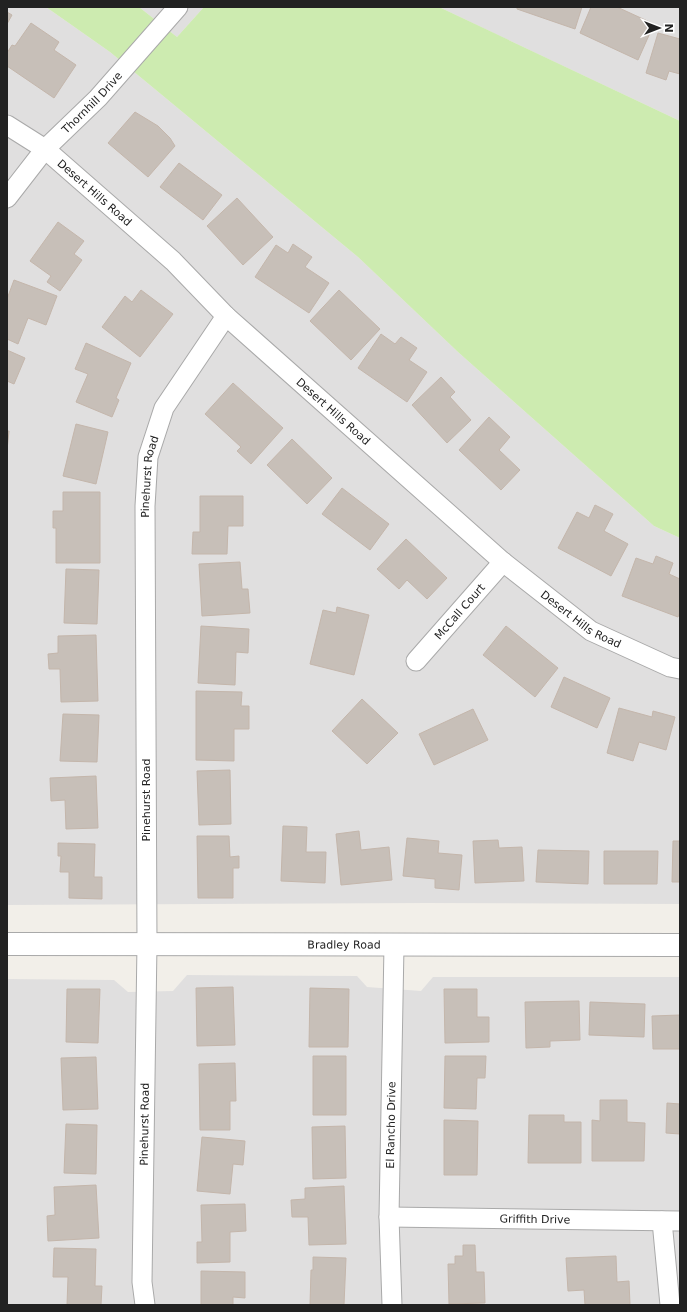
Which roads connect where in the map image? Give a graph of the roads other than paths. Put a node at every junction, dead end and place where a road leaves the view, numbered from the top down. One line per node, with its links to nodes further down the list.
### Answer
1 (178, 7): 3 (street, Thornhill Drive)
2 (7, 124): 3 (street, Desert Hills Road)
3 (45, 149): 4 (street, Thornhill Drive); 5 (street, Desert Hills Road)
4 (7, 198)
5 (226, 316): 6 (street, Desert Hills Road); 10 (street, Pinehurst Road)
6 (503, 562): 7 (street, McCall Court); 8 (street, Desert Hills Road)
7 (416, 661)
8 (680, 669)
9 (7, 944): 10 (street, Bradley Road)
10 (146, 944): 12 (street, Bradley Road); 15 (street, Pinehurst Road)
11 (680, 945): 12 (street, Bradley Road)
12 (394, 946): 13 (street, El Rancho Drive)
13 (390, 1216): 14 (street, Griffith Drive); 16 (street, El Rancho Drive)
14 (671, 1221): 17 (street)
15 (145, 1305)
16 (392, 1305)
17 (670, 1305)

